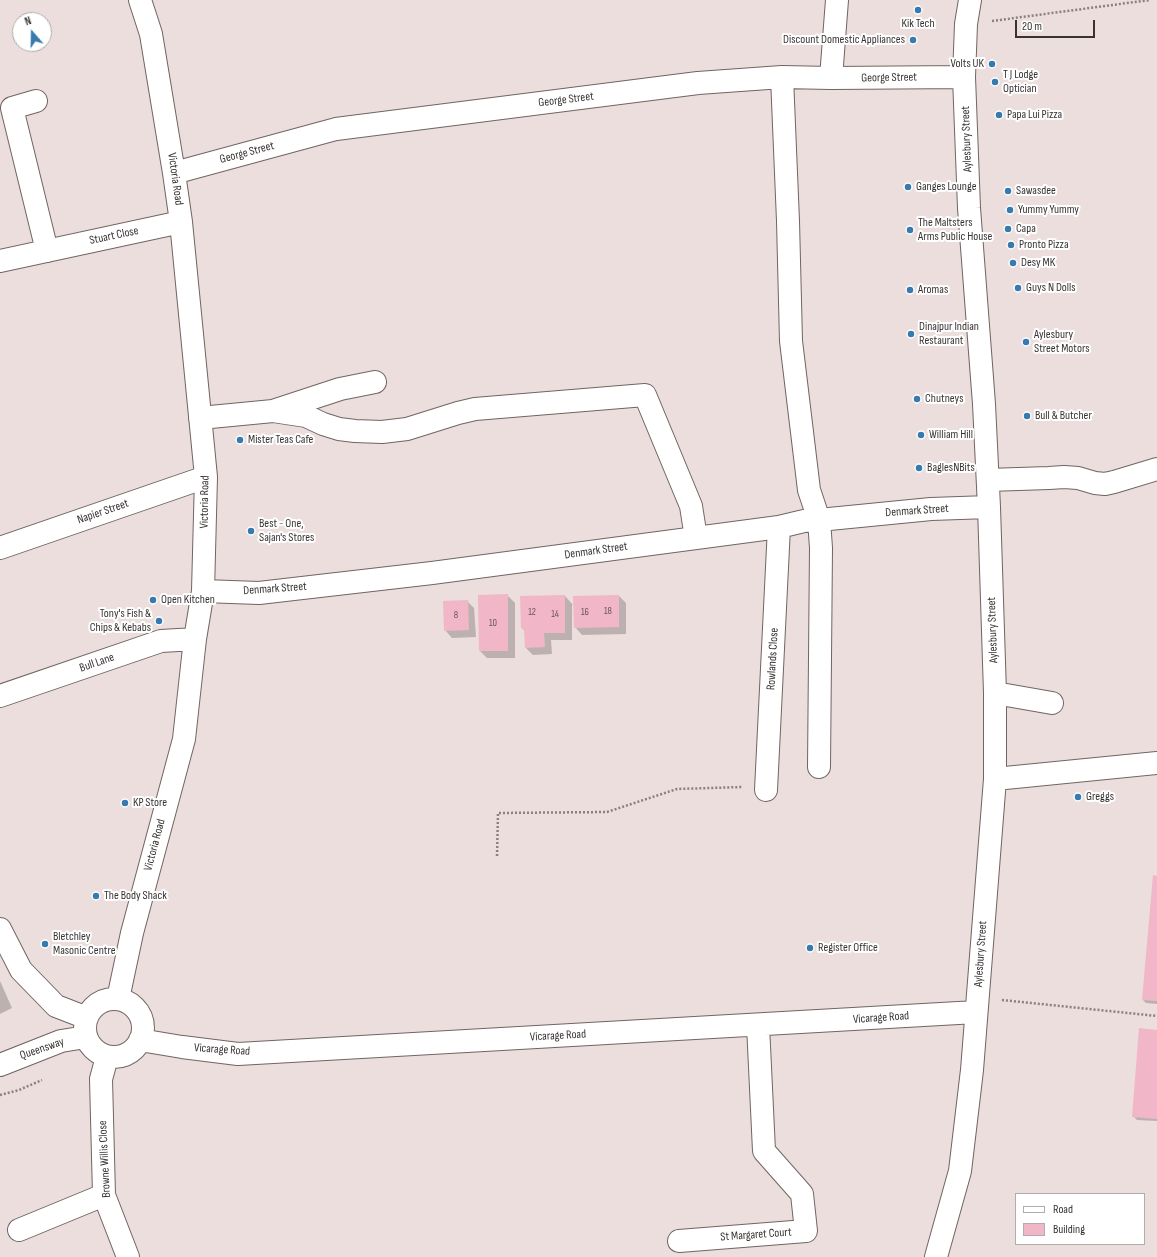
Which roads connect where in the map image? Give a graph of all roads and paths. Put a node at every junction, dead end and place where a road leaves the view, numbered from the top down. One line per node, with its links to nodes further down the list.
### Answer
1 (140, 0): 10 (street, Victoria Road)
2 (837, 0): 8 (street)
3 (970, 0): 5 (street, Aylesbury Street)
4 (1150, 0): 5 (path)
5 (966, 24): 7 (street, Aylesbury Street)
6 (782, 77): 8 (street, George Street); 10 (street, George Street); 21 (street)
7 (964, 77): 8 (street, George Street); 19 (street, Aylesbury Street)
8 (831, 78)
9 (36, 101): 12 (street)
10 (174, 173): 11 (street, Victoria Road)
11 (181, 222): 12 (street, Stuart Close); 16 (street, Victoria Road)
12 (47, 251): 13 (street, Stuart Close)
13 (0, 261)
14 (375, 382): 15 (street)
15 (273, 411): 16 (street); 23 (street)
16 (200, 418): 18 (street, Victoria Road)
17 (1157, 469): 19 (street)
18 (206, 476): 24 (street, Napier Street); 25 (street, Victoria Road)
19 (988, 480): 20 (street, Aylesbury Street)
20 (989, 507): 21 (street, Denmark Street); 27 (street, Aylesbury Street)
21 (819, 520): 22 (street, Denmark Street); 31 (street)
22 (779, 528): 23 (street, Denmark Street); 33 (street, Rowlands Close)
23 (696, 538): 25 (street, Denmark Street)
24 (0, 548)
25 (203, 591): 26 (street, Victoria Road)
26 (196, 639): 28 (street, Bull Lane); 36 (street, Victoria Road)
27 (995, 694): 29 (street); 32 (street, Aylesbury Street)
28 (0, 696)
29 (1052, 703)
30 (1157, 763): 32 (street)
31 (819, 767)
32 (995, 779): 37 (street, Aylesbury Street)
33 (766, 788): 34 (path)
34 (497, 856)
35 (0, 929): 40 (street)
36 (118, 999): 40 (street); 41 (street)
37 (977, 1005): 38 (path); 39 (street, Vicarage Road); 50 (street, Aylesbury Street)
38 (1157, 1016)
39 (758, 1025): 41 (street, Vicarage Road); 48 (street, St Margaret Court)
40 (86, 1027): 42 (street); 43 (street, Queensway)
41 (140, 1040): 42 (street)
42 (107, 1057): 46 (street, Browne Willis Close)
43 (0, 1065)
44 (42, 1080): 45 (path)
45 (0, 1095)
46 (104, 1195): 47 (street); 49 (street, Browne Willis Close)
47 (19, 1230)
48 (678, 1241)
49 (128, 1257)
50 (936, 1257)

